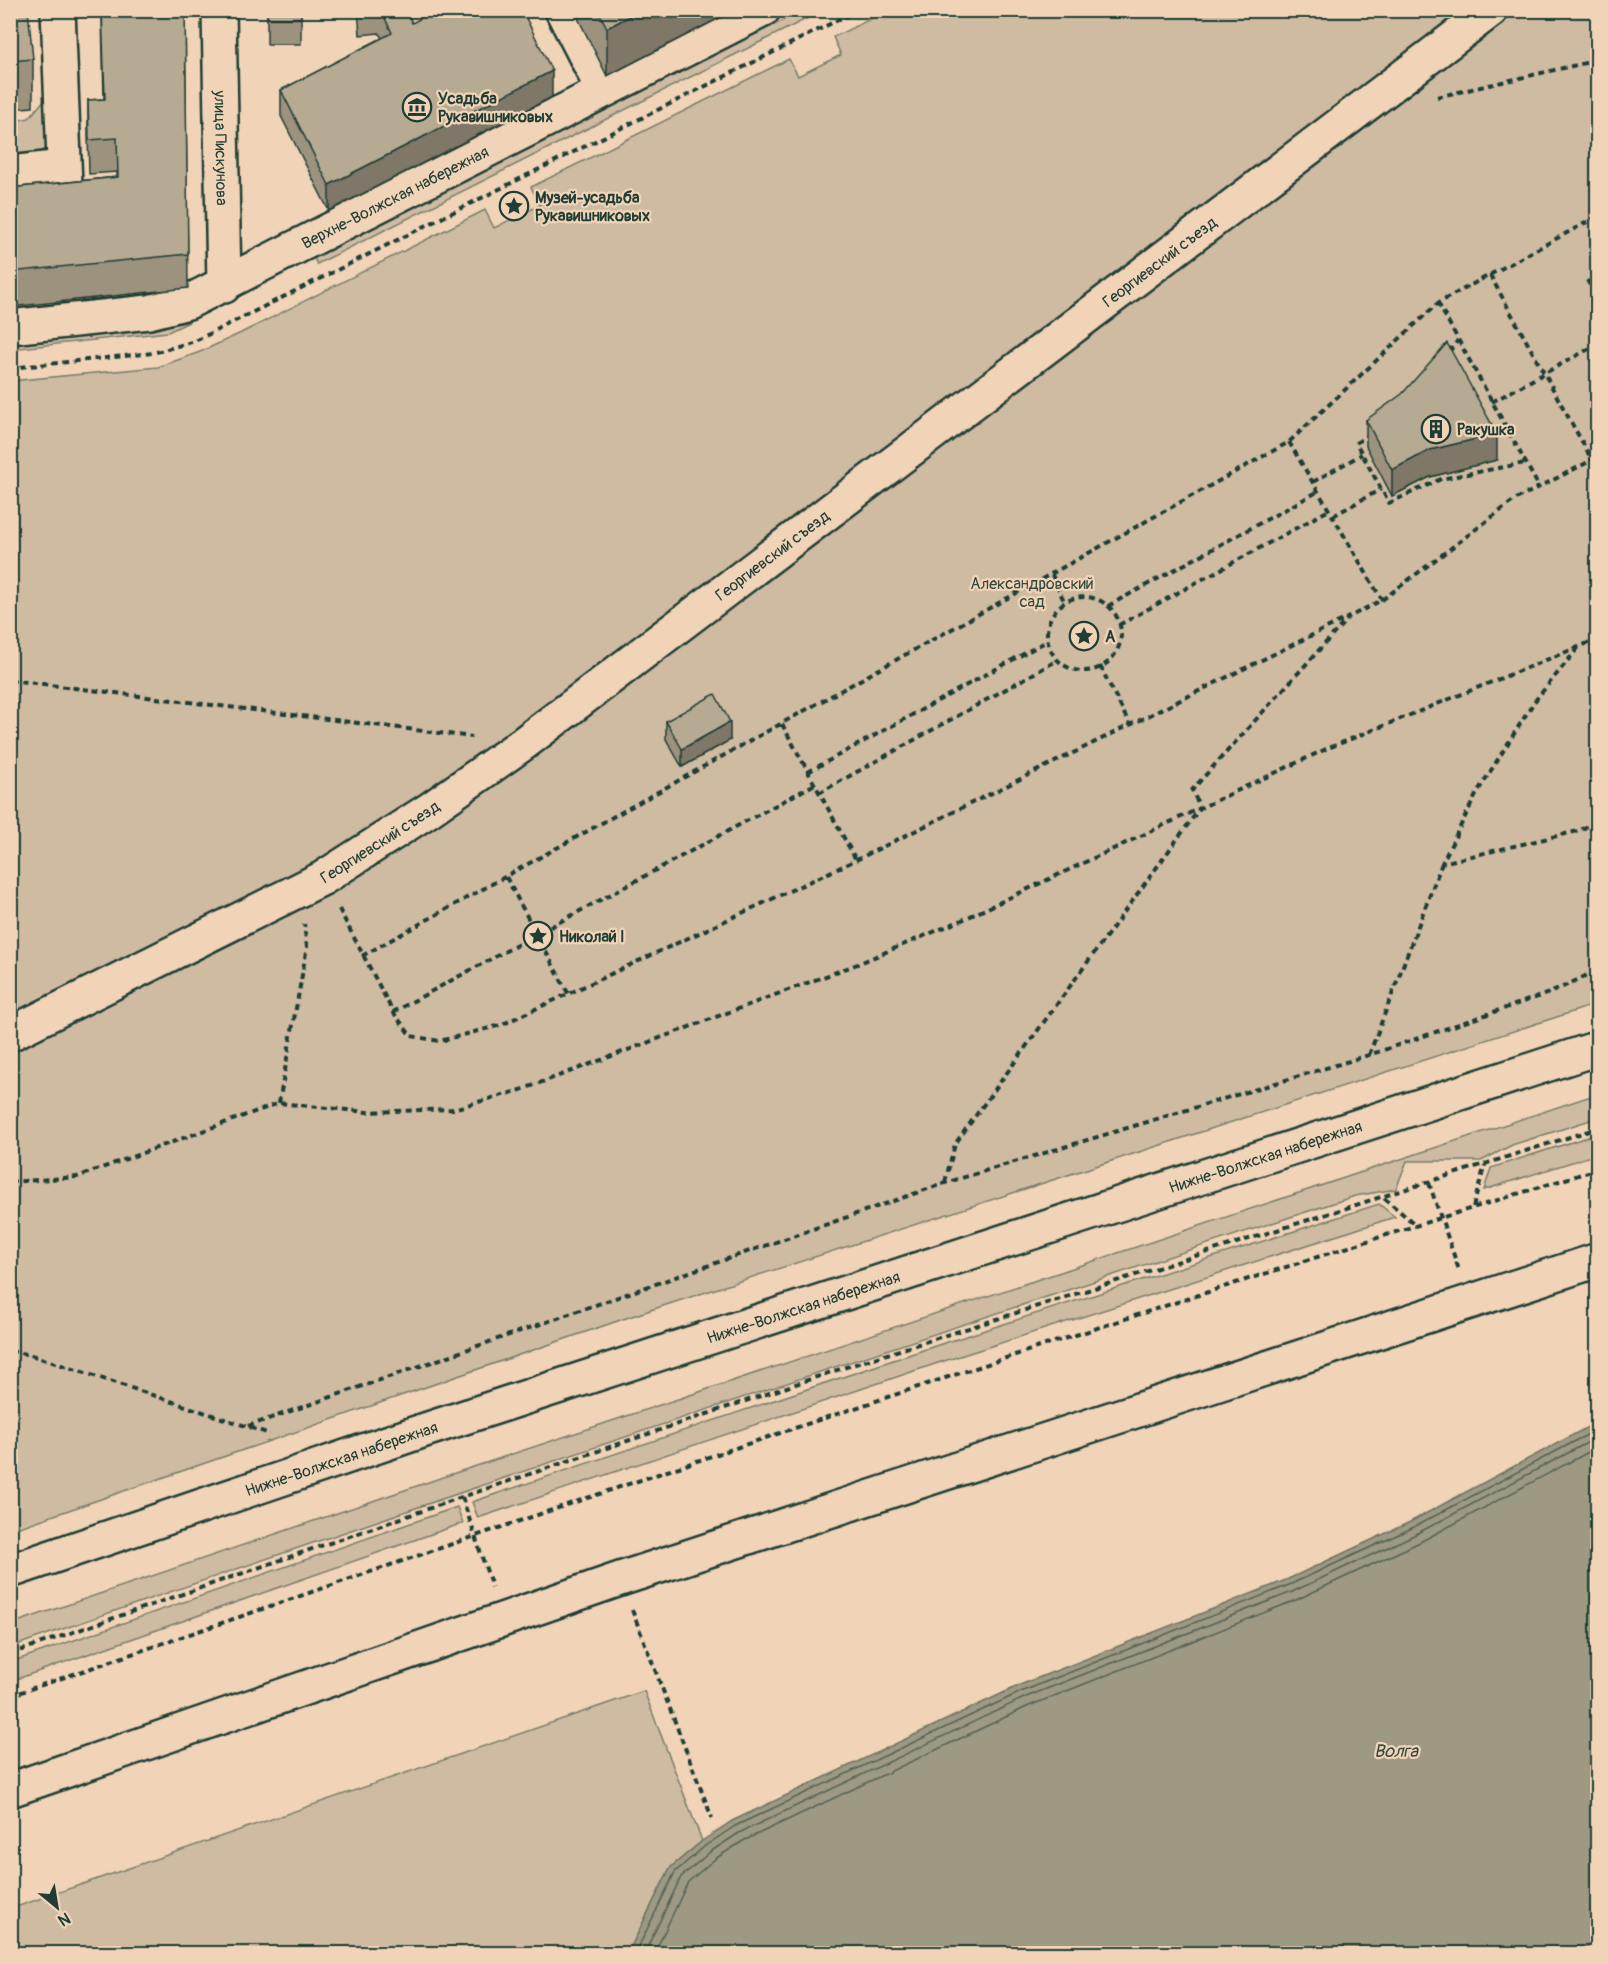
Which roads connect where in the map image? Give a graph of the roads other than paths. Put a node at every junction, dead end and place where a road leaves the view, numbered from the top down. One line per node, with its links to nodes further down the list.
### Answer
1 (58, 10): 7 (street)
2 (219, 10): 8 (street, улица Пискунова)
3 (562, 10): 6 (street)
4 (763, 10): 6 (street, Верхне-Волжская набережная)
5 (1491, 10): 10 (street, Георгиевский съезд)
6 (603, 90): 8 (street, Верхне-Волжская набережная)
7 (10, 173)
8 (224, 286): 9 (street, Верхне-Волжская набережная)
9 (10, 327)
10 (10, 1034)
11 (1598, 1048): 13 (street, Нижне-Волжская набережная)
12 (1598, 1260): 14 (street)
13 (10, 1571)
14 (10, 1790)

